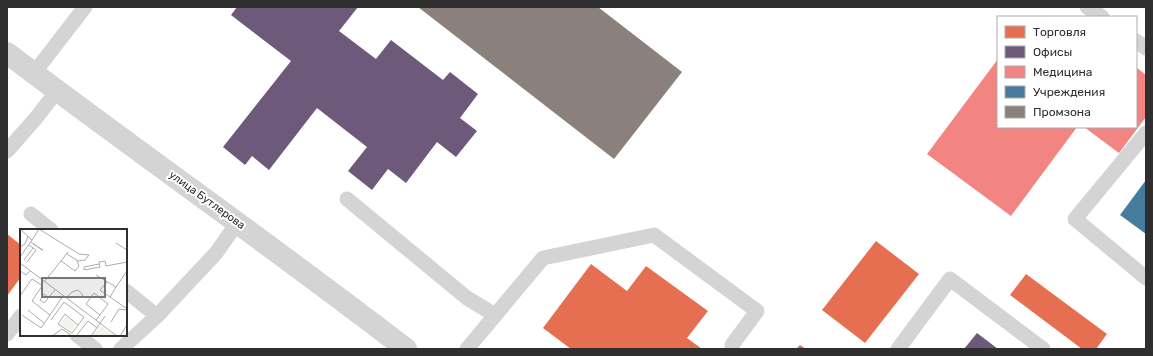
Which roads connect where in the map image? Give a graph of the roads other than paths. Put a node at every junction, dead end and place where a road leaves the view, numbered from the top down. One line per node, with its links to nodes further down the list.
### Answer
1 (85, 7): 7 (lane)
2 (1087, 7): 3 (lane)
3 (1100, 16)
4 (1137, 42): 5 (lane)
5 (1146, 48)
6 (7, 53): 7 (street, улица Бутлерова)
7 (34, 73): 8 (street, улица Бутлерова)
8 (57, 91): 10 (lane); 13 (street, улица Бутлерова)
9 (1146, 134): 15 (lane)
10 (7, 151)
11 (347, 199): 18 (lane)
12 (31, 214): 14 (lane)
13 (238, 222): 17 (lane); 22 (street, улица Бутлерова)
14 (50, 229)
15 (1146, 278)
16 (127, 292): 17 (lane)
17 (157, 316): 25 (lane)
18 (495, 316): 23 (lane); 26 (lane)
19 (20, 317): 20 (lane)
20 (7, 334)
21 (78, 336): 24 (lane)
22 (394, 345)
23 (732, 345)
24 (95, 349)
25 (120, 349)
26 (467, 349)
27 (898, 349): 28 (lane)
28 (1043, 349)

